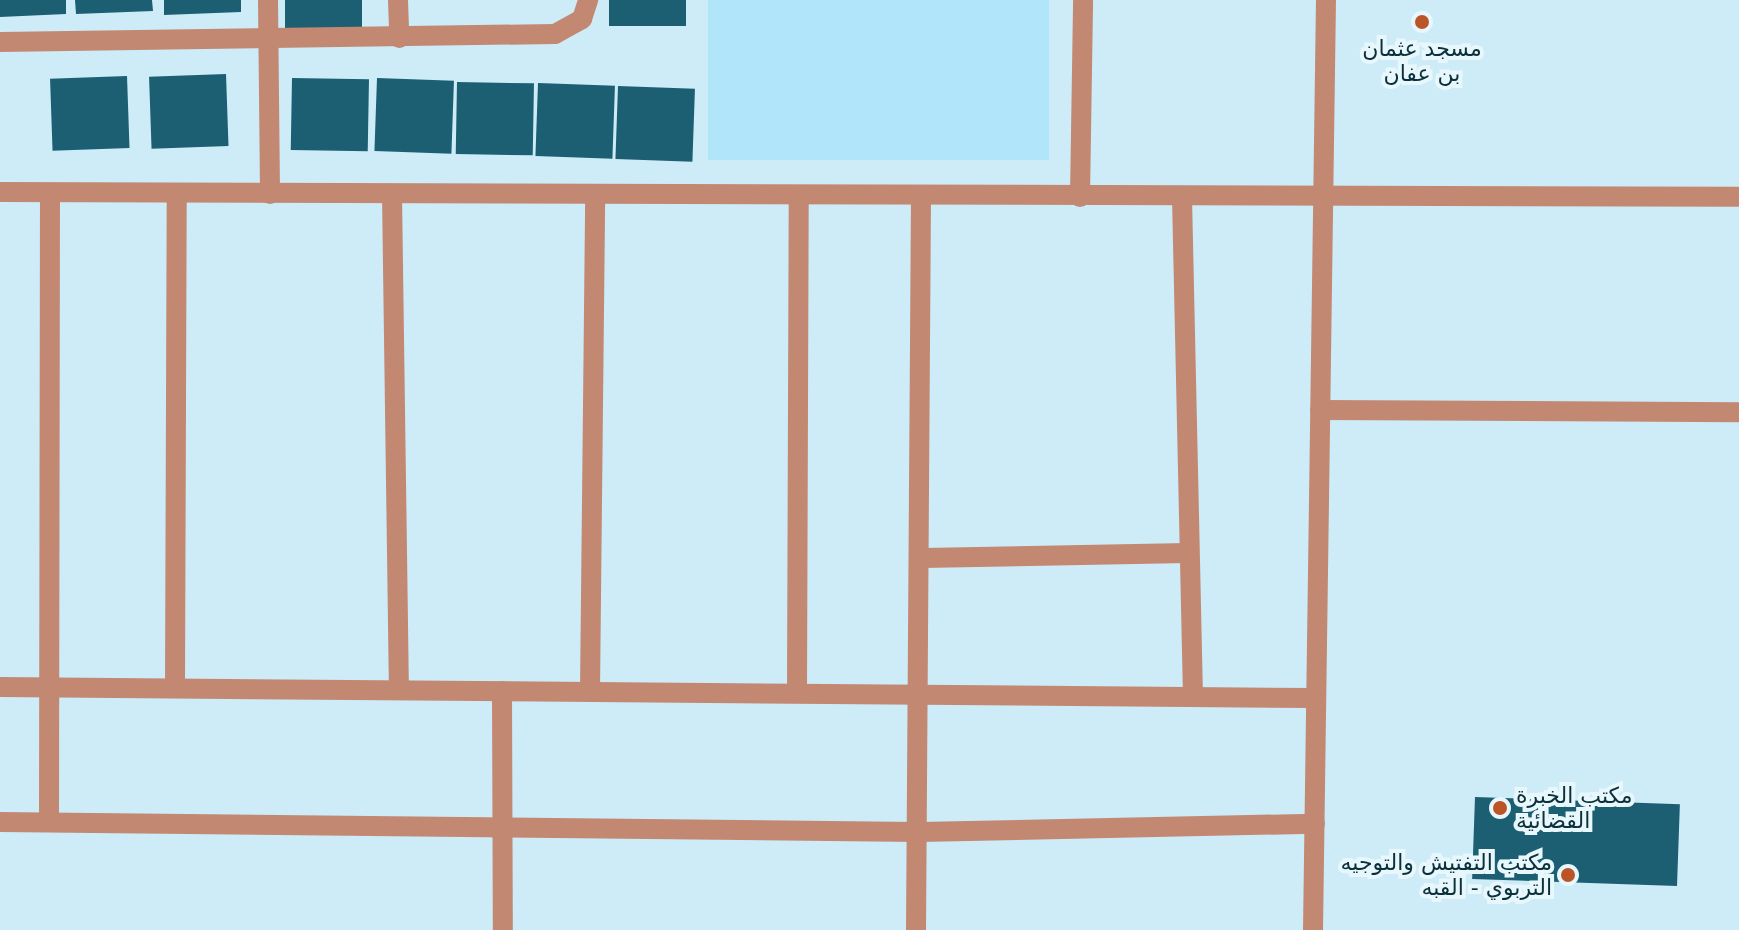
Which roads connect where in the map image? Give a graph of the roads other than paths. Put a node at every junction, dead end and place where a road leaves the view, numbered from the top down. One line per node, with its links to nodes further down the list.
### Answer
1 (268, 0): 7 (street)
2 (398, 0): 6 (street)
3 (588, 0): 6 (street)
4 (1083, 0): 16 (street)
5 (1326, 0): 18 (street)
6 (399, 38): 7 (street)
7 (269, 40): 8 (street); 12 (street)
8 (0, 42)
9 (0, 192): 10 (street)
10 (50, 193): 11 (street); 26 (street)
11 (177, 194): 12 (street); 27 (street)
12 (270, 194): 13 (street)
13 (392, 194): 14 (street); 28 (street)
14 (595, 195): 15 (street); 30 (street)
15 (799, 196): 20 (street); 32 (street)
16 (1080, 197): 17 (street); 20 (street)
17 (1182, 197): 18 (street); 23 (street)
18 (1323, 197): 19 (street); 21 (street)
19 (1739, 197)
20 (921, 198): 24 (street)
21 (1320, 410): 22 (street); 34 (street)
22 (1739, 412)
23 (1188, 553): 24 (street); 33 (street)
24 (923, 558): 31 (street)
25 (0, 687): 26 (street)
26 (50, 687): 27 (street); 36 (street)
27 (175, 688): 28 (street)
28 (399, 690): 29 (street)
29 (502, 691): 30 (street); 38 (street)
30 (590, 692): 32 (street)
31 (922, 692): 32 (street); 33 (street); 39 (street)
32 (797, 693)
33 (1193, 697): 34 (street)
34 (1316, 698): 37 (street)
35 (0, 822): 36 (street)
36 (49, 822): 38 (street)
37 (1315, 824): 39 (street); 42 (street)
38 (502, 828): 39 (street); 40 (street)
39 (919, 832): 41 (street)
40 (503, 930)
41 (916, 930)
42 (1313, 930)

